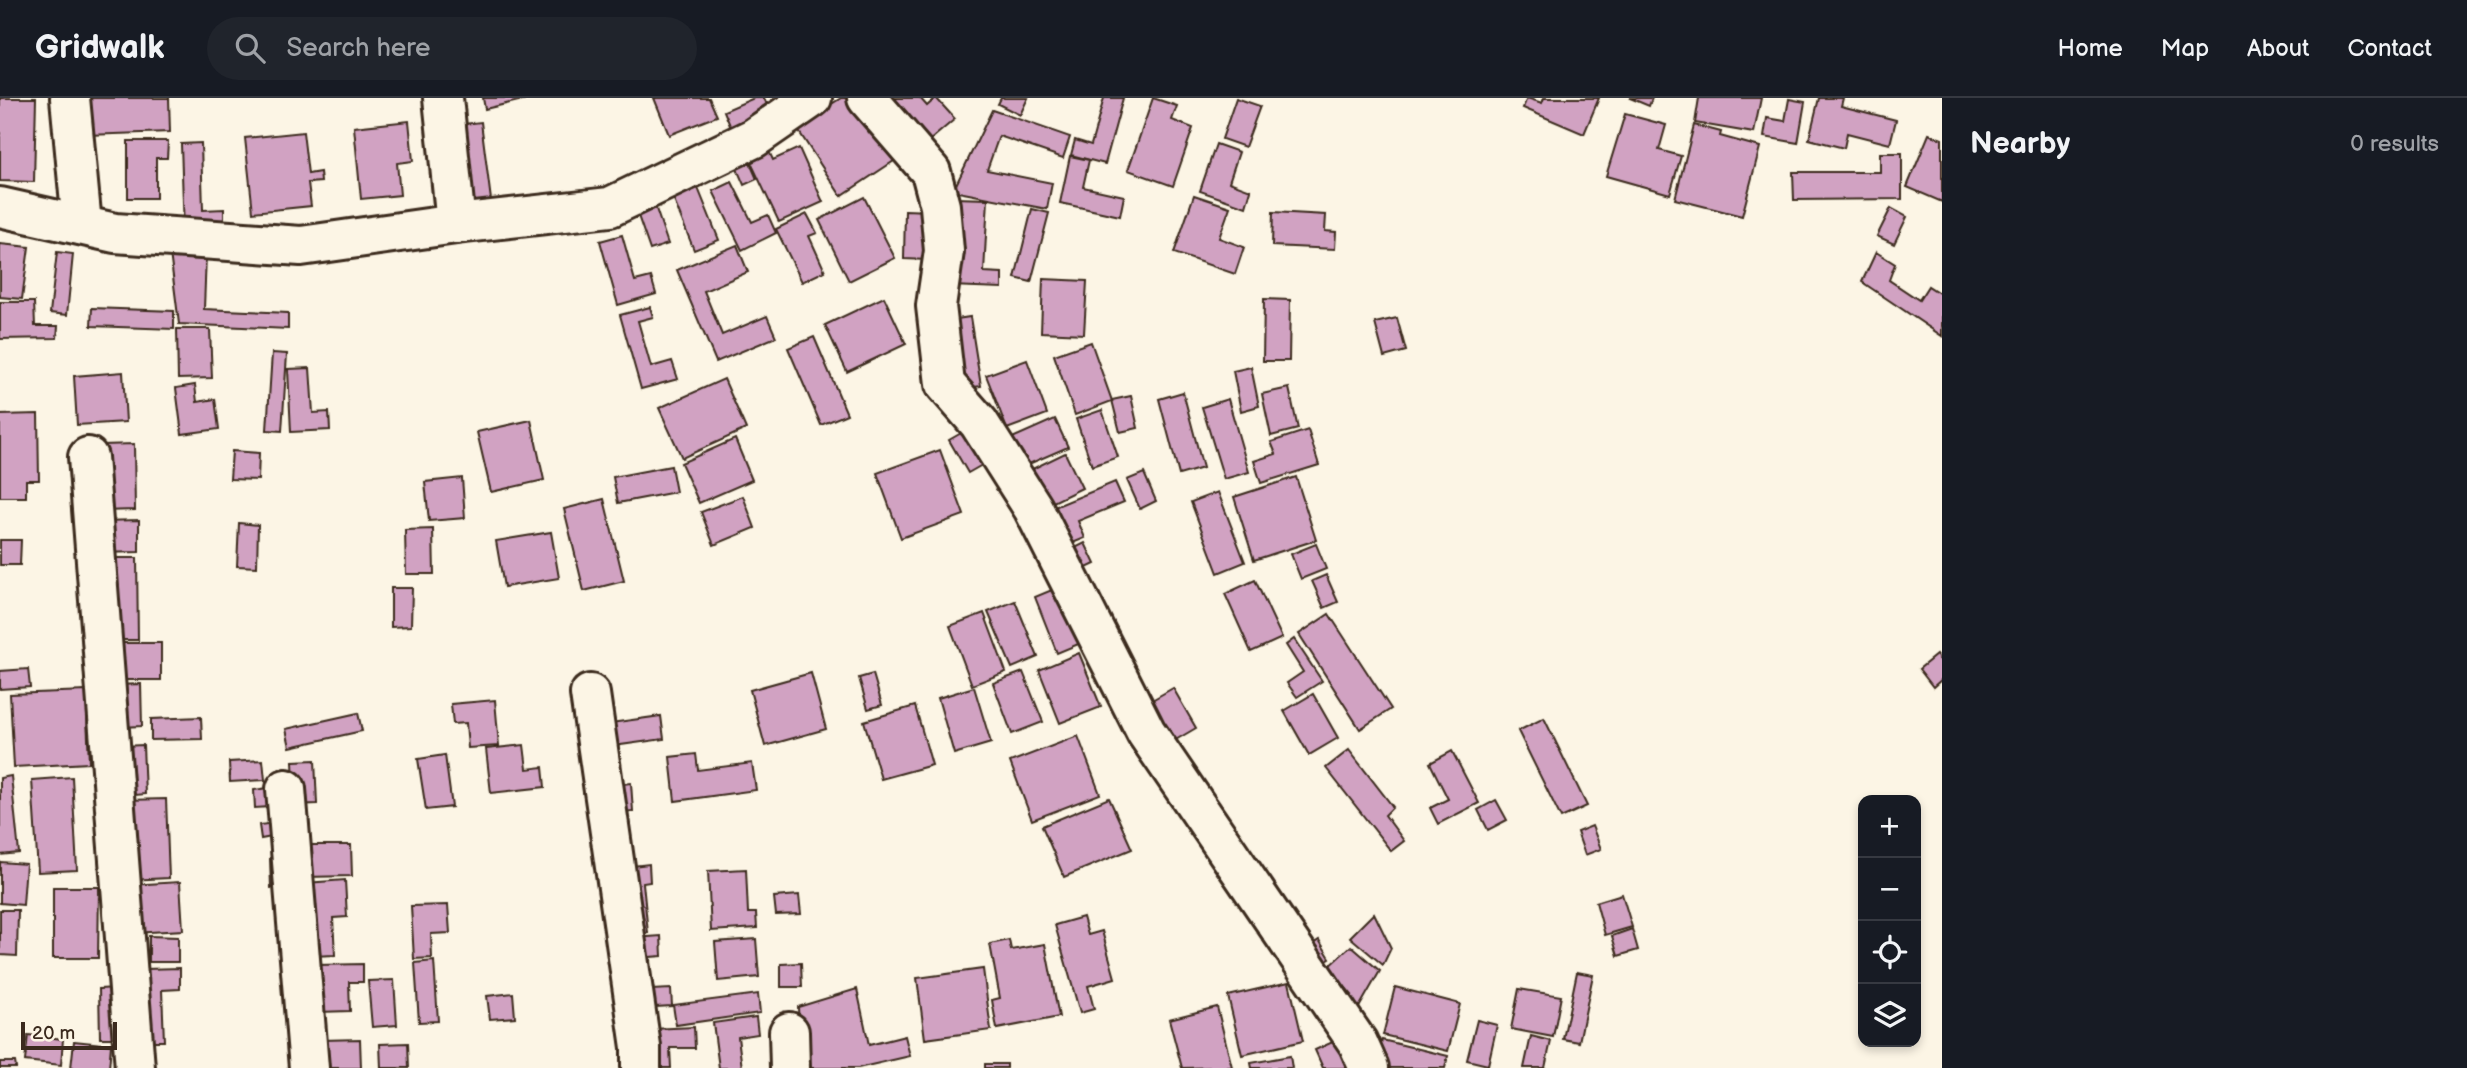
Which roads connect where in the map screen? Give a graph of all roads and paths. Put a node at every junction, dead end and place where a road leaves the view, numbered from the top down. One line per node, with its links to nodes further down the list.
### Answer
1 (70, 98): 7 (street)
2 (443, 98): 6 (street)
3 (812, 98): 6 (street)
4 (867, 98): 14 (street)
5 (0, 207): 7 (street)
6 (456, 224): 7 (street)
7 (82, 225)
8 (88, 457): 11 (street)
9 (590, 694): 13 (street)
10 (286, 789): 12 (street)
11 (135, 1068)
12 (309, 1068)
13 (641, 1068)
14 (1369, 1068)

